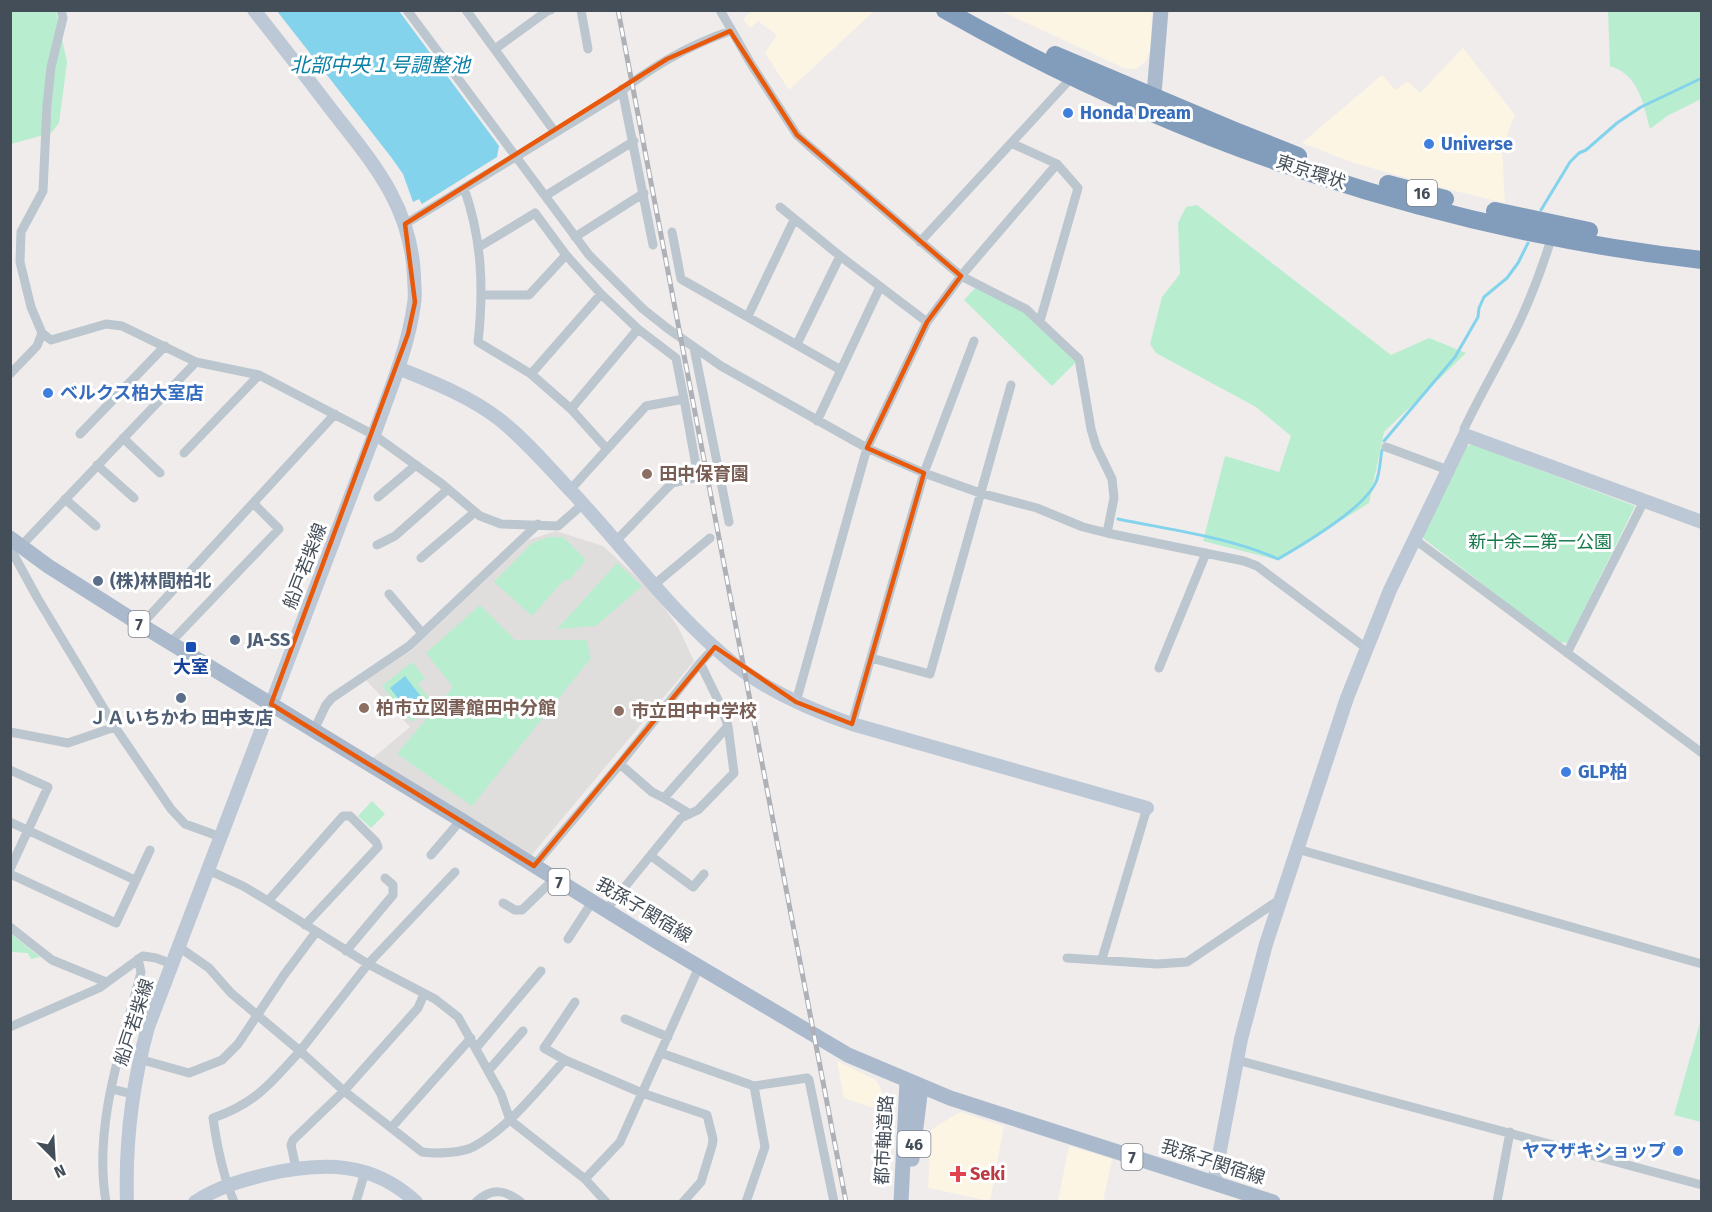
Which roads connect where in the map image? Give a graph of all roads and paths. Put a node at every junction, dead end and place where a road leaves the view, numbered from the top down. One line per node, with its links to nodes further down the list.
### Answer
1 (61, 10): 46 (street)
2 (254, 10): 27 (street, 船戸若柴線)
3 (407, 10): 20 (street)
4 (466, 10): 13 (street)
5 (551, 10): 13 (street)
6 (581, 10): 12 (street)
7 (720, 10): 11 (street)
8 (945, 10): 14 (highway, 東京環状 / 16)
9 (968, 10): 14 (highway, 東京環状 / 16)
10 (1161, 10): 16 (main road)
11 (730, 31): 15 (street); 31 (street)
12 (588, 48)
13 (495, 49): 17 (street)
14 (1078, 72): 16 (highway, 東京環状 / 16); 19 (street)
15 (622, 89): 17 (street); 18 (street)
16 (1153, 106): 28 (highway, 東京環状 / 16)
17 (555, 132): 20 (street)
18 (634, 141): 23 (street); 24 (street)
19 (1011, 143): 21 (street); 31 (street)
20 (516, 156): 22 (street); 24 (street)
21 (1057, 164): 38 (street); 43 (street)
22 (464, 188): 27 (street); 33 (street)
23 (644, 193): 30 (street); 32 (street)
24 (545, 196): 30 (street)
25 (780, 207): 26 (street)
26 (794, 220): 36 (street); 42 (street)
27 (405, 224): 52 (street, 船戸若柴線)
28 (1554, 231): 34 (highway, 東京環状 / 16); 37 (highway, 東京環状 / 16); 64 (street)
29 (672, 232): 42 (street)
30 (575, 237): 50 (street)
31 (920, 242): 38 (street)
32 (653, 245)
33 (479, 247): 35 (street); 41 (street)
34 (1701, 248)
35 (566, 255): 40 (street); 41 (street)
36 (840, 256): 39 (street); 48 (street)
37 (1701, 260)
38 (961, 276): 43 (street); 44 (street)
39 (880, 287): 44 (street); 53 (street)
40 (601, 294): 45 (street); 56 (street)
41 (482, 295): 56 (street)
42 (748, 316): 48 (street)
43 (1040, 321): 89 (street)
44 (927, 322): 67 (street)
45 (638, 329): 58 (street); 59 (street)
46 (42, 333): 49 (street); 54 (street)
47 (974, 341): 74 (street)
48 (797, 344): 53 (street)
49 (165, 346): 51 (street); 62 (street)
50 (694, 348): 61 (street); 85 (street)
51 (196, 362): 55 (street); 65 (street)
52 (398, 368): 63 (street, 船戸若柴線); 76 (street)
53 (841, 370): 61 (street)
54 (10, 374)
55 (260, 375): 60 (street); 69 (street)
56 (531, 375): 59 (street)
57 (1011, 385): 77 (street)
58 (684, 399): 68 (street); 92 (street)
59 (572, 409): 68 (street)
60 (335, 414): 63 (street); 82 (street)
61 (817, 421): 67 (street)
62 (80, 434)
63 (374, 435): 71 (street); 109 (street, 船戸若柴線)
64 (1465, 435): 72 (street); 81 (street)
65 (123, 438): 70 (street); 73 (street)
66 (1386, 447): 72 (street)
67 (867, 448): 74 (street); 108 (street)
68 (607, 449): 76 (street)
69 (184, 453)
70 (98, 465): 79 (street); 80 (street)
71 (416, 465): 75 (street); 78 (street)
72 (1448, 470): 91 (street)
73 (160, 473)
74 (924, 473): 77 (street); 105 (street)
75 (448, 489): 84 (street); 94 (street)
76 (570, 490): 83 (street)
77 (980, 493): 89 (street); 105 (street)
78 (378, 497)
79 (134, 498)
80 (65, 499): 88 (street); 93 (street)
81 (1644, 501): 86 (street); 104 (street)
82 (254, 504): 99 (street); 101 (street)
83 (583, 504): 87 (street); 92 (street)
84 (475, 512): 87 (street); 96 (street)
85 (729, 522)
86 (1701, 522)
87 (538, 524): 100 (street)
88 (96, 526)
89 (1107, 533): 95 (street)
90 (710, 538): 97 (street)
91 (1414, 540): 103 (street); 104 (street)
92 (616, 541): 97 (street)
93 (14, 544): 99 (main road, 我孫子関宿線 / 7); 112 (street)
94 (377, 545)
95 (1206, 553): 103 (street); 107 (street)
96 (421, 558)
97 (655, 584): 102 (street)
98 (389, 594): 100 (street)
99 (141, 626): 101 (main road, 我孫子関宿線 / 7)
100 (422, 633): 113 (street)
101 (171, 643): 109 (main road, 我孫子関宿線 / 7)
102 (716, 647): 106 (street); 108 (street)
103 (1366, 648): 125 (street)
104 (1568, 653): 115 (street)
105 (871, 658): 110 (street)
106 (700, 663): 111 (street); 116 (street)
107 (1158, 668)
108 (796, 702): 110 (street)
109 (271, 704): 113 (main road, 我孫子関宿線 / 7); 124 (street, 船戸若柴線)
110 (852, 724): 119 (street)
111 (728, 726): 118 (street); 120 (street)
112 (115, 728): 114 (street); 124 (street)
113 (314, 730): 121 (main road, 我孫子関宿線 / 7)
114 (10, 732)
115 (1701, 753)
116 (620, 764): 118 (street); 129 (street)
117 (10, 770): 123 (street)
118 (664, 798): 120 (street)
119 (1147, 808): 151 (street)
120 (690, 814): 128 (street)
121 (461, 820): 127 (street); 129 (main road, 我孫子関宿線 / 7)
122 (10, 822): 123 (street)
123 (28, 830): 130 (street); 137 (street)
124 (221, 837): 131 (street, 船戸若柴線)
125 (1297, 849): 138 (street); 154 (street)
126 (150, 850): 137 (street)
127 (431, 855)
128 (651, 856): 134 (street); 142 (street)
129 (534, 866): 136 (main road, 我孫子関宿線 / 7)
130 (10, 869)
131 (208, 870): 139 (street); 147 (street, 船戸若柴線)
132 (456, 872): 153 (street)
133 (10, 874): 137 (street)
134 (704, 874)
135 (385, 878): 148 (street)
136 (554, 879): 140 (main road, 我孫子関宿線 / 7); 141 (street)
137 (135, 880)
138 (1282, 898): 151 (street); 171 (street)
139 (268, 901): 143 (street); 143 (street)
140 (592, 902): 142 (main road, 我孫子関宿線 / 7); 146 (street)
141 (502, 903)
142 (606, 910): 155 (main road, 我孫子関宿線 / 7)
143 (305, 925): 145 (street)
144 (10, 927): 157 (street)
145 (316, 933): 148 (street); 160 (street)
146 (568, 939)
147 (179, 947): 152 (street, 船戸若柴線); 160 (street)
148 (346, 951): 153 (street)
149 (1067, 958): 151 (street)
150 (138, 959): 152 (street); 157 (street); 175 (street)
151 (1102, 959)
152 (172, 964): 169 (street, 船戸若柴線)
153 (368, 964): 158 (street); 167 (street)
154 (1701, 964)
155 (699, 967): 164 (street); 173 (main road, 我孫子関宿線 / 7)
156 (541, 971): 166 (street)
157 (106, 982): 162 (street)
158 (423, 994): 165 (street); 176 (street)
159 (575, 1002): 170 (street)
160 (258, 1015): 167 (street); 169 (street)
161 (625, 1018): 164 (street)
162 (10, 1028)
163 (523, 1031): 172 (street)
164 (668, 1037): 168 (street)
165 (471, 1038): 166 (street); 180 (street)
166 (476, 1048): 172 (street)
167 (300, 1051): 176 (street); 186 (street)
168 (661, 1053): 174 (street); 177 (street)
169 (139, 1059): 178 (street, 船戸若柴線)
170 (565, 1060): 177 (street); 179 (street)
171 (1237, 1060): 181 (street); 185 (street)
172 (488, 1071): 179 (street)
173 (914, 1084): 185 (main road, 我孫子関宿線 / 7); 200 (main road, 都市軸道路 / 46); 201 (main road, 都市軸道路 / 46)
174 (754, 1086): 198 (street); 199 (street)
175 (112, 1089): 178 (street); 188 (street)
176 (344, 1090): 180 (street); 182 (street)
177 (642, 1093): 184 (street); 197 (street)
178 (132, 1094): 189 (street, 船戸若柴線)
179 (510, 1120): 180 (street); 184 (street)
180 (391, 1128)
181 (1510, 1132): 187 (street); 203 (street)
182 (296, 1168): 183 (street); 186 (street)
183 (365, 1172): 192 (street); 193 (street)
184 (585, 1179): 196 (street)
185 (1214, 1182): 202 (main road, 我孫子関宿線 / 7)
186 (227, 1185): 190 (street); 191 (street)
187 (1701, 1185)
188 (106, 1202)
189 (127, 1202)
190 (195, 1202)
191 (234, 1202)
192 (356, 1202)
193 (416, 1202)
194 (476, 1202): 195 (street)
195 (521, 1202)
196 (606, 1202)
197 (683, 1202)
198 (746, 1202)
199 (834, 1202)
200 (901, 1202)
201 (910, 1202)
202 (1273, 1202)
203 (1497, 1202)

